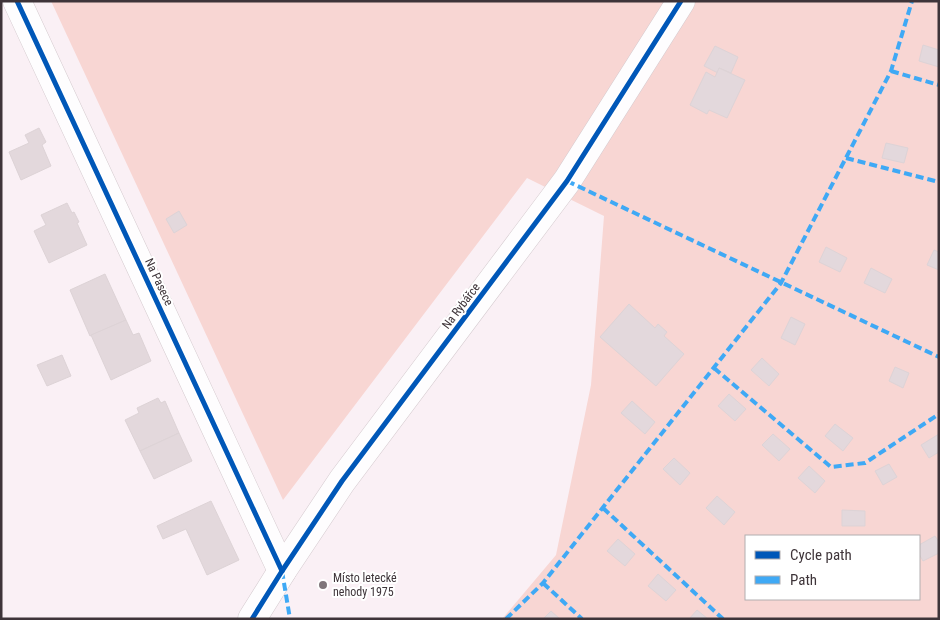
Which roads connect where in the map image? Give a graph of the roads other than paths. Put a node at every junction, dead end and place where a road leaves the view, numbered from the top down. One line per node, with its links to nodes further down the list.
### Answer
1 (17, 1): 3 (street, Na Pasece)
2 (681, 1): 3 (street, Na Rybářce)
3 (282, 571): 4 (street, Na Rybářce)
4 (252, 619)

